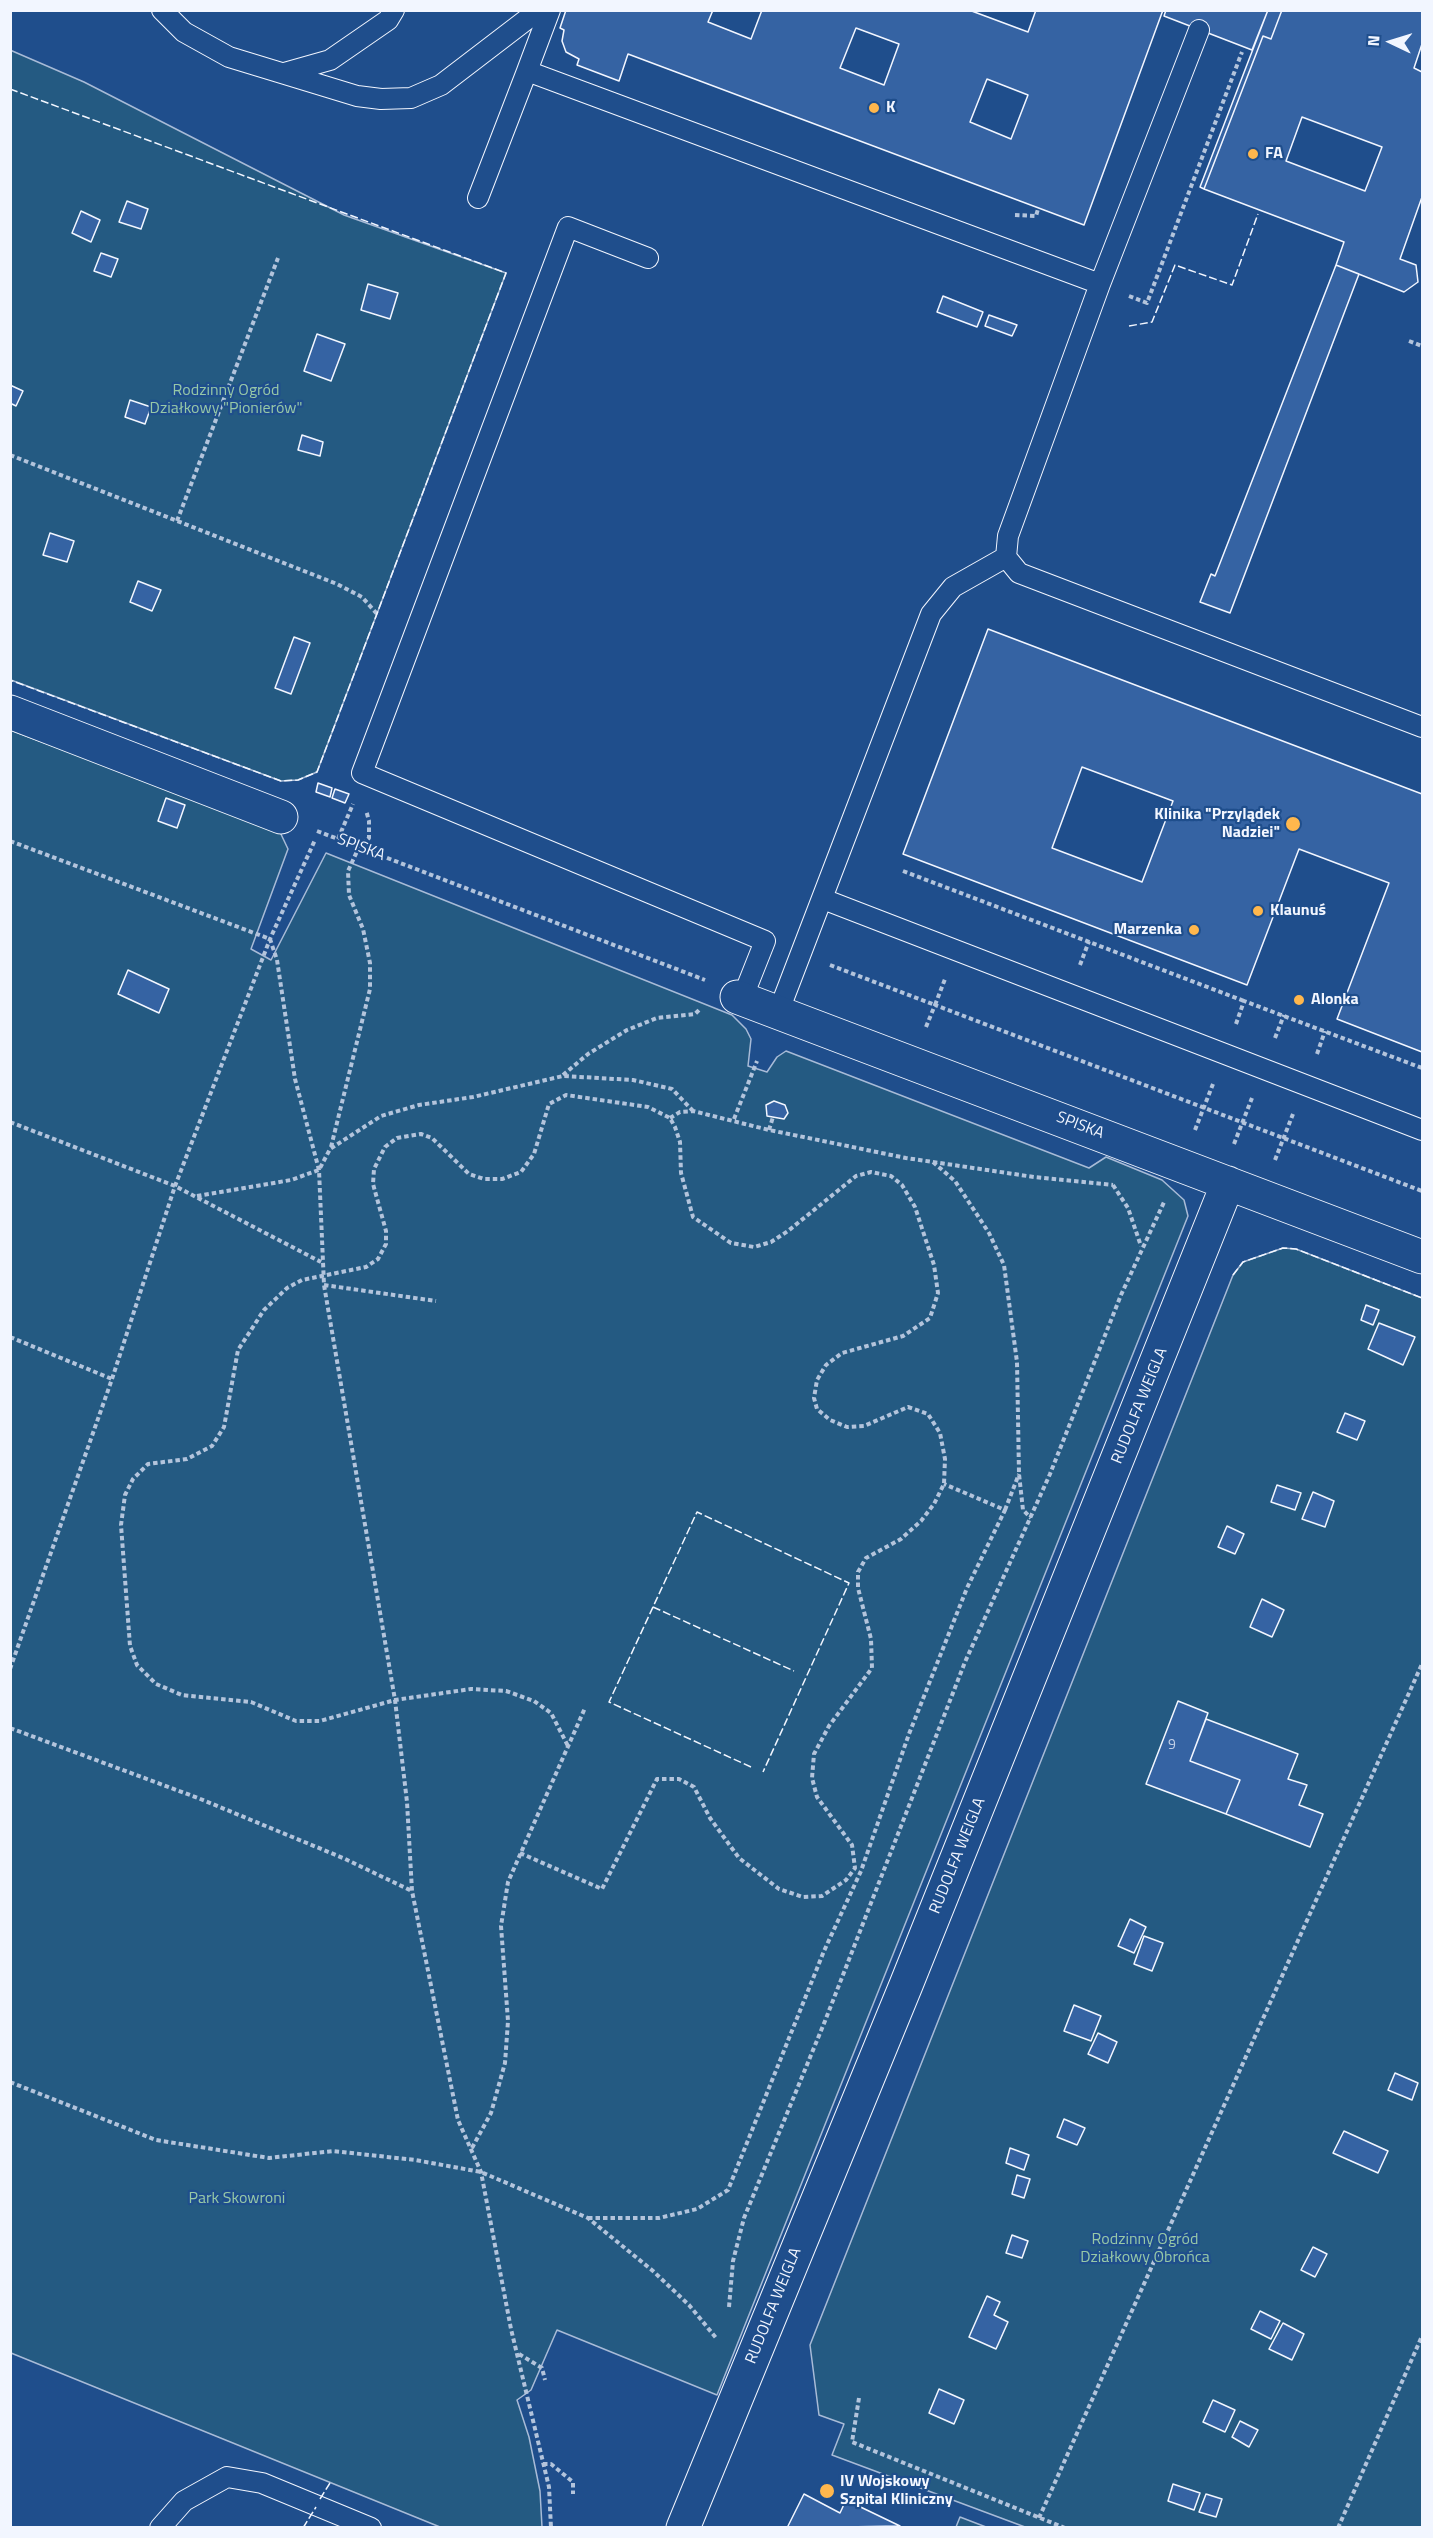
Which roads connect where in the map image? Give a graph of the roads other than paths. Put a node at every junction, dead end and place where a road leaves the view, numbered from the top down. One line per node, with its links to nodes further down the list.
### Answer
1 (162, 10): 7 (lane)
2 (394, 10): 7 (lane)
3 (539, 10): 7 (lane)
4 (550, 10): 6 (lane)
5 (1199, 30): 10 (lane)
6 (527, 71): 8 (lane); 10 (lane)
7 (284, 73)
8 (478, 198)
9 (648, 258): 16 (lane)
10 (1100, 284): 11 (lane)
11 (1006, 557): 13 (lane); 15 (lane)
12 (10, 712): 14 (street)
13 (1422, 727)
14 (281, 817)
15 (823, 899): 17 (lane); 18 (lane)
16 (730, 993): 17 (street, SPISKA)
17 (778, 1013): 19 (street, SPISKA)
18 (1422, 1130)
19 (1228, 1183): 20 (street, SPISKA); 23 (street, RUDOLFA WEIGLA)
20 (1422, 1257)
21 (160, 2528): 22 (lane)
22 (371, 2528)
23 (683, 2528)

